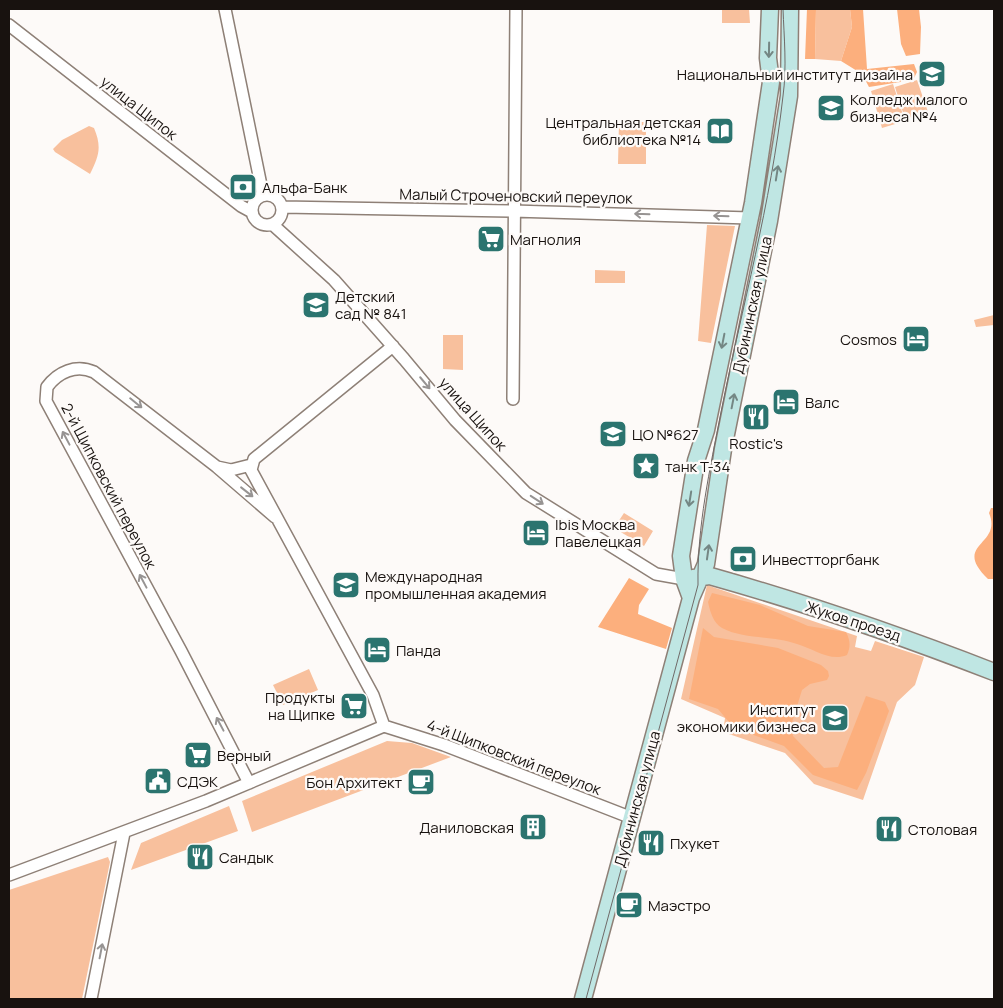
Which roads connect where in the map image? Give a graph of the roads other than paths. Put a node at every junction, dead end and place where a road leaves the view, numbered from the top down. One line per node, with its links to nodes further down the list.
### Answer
1 (225, 9): 6 (street)
2 (516, 9): 8 (street)
3 (770, 9): 10 (main road, Дубининская улица, one-way to 10)
4 (790, 9): 17 (main road, Дубининская улица, one-way to 4)
5 (9, 25): 9 (street, улица Щипок)
6 (263, 195): 7 (street); 9 (street)
7 (282, 207): 8 (street, Малый Строченовский переулок); 11 (street)
8 (513, 211): 10 (street, Малый Строченовский переулок, one-way to 8); 13 (street)
9 (252, 212): 11 (street)
10 (750, 218): 18 (main road, Дубининская улица, one-way to 18)
11 (272, 224): 12 (street, улица Щипок)
12 (393, 346): 14 (street); 18 (street, улица Щипок, one-way to 18)
13 (513, 399)
14 (251, 465): 15 (street); 16 (street)
15 (217, 468): 16 (street, 2-й Щипковский переулок, one-way to 16); 22 (street, 2-й Щипковский переулок, one-way to 15)
16 (275, 517): 21 (street)
17 (706, 576): 18 (main road); 19 (main road, Дубининская улица); 20 (main road, Жуков проезд)
18 (684, 579): 19 (main road, Дубининская улица)
19 (691, 598): 23 (main road, Дубининская улица)
20 (994, 672)
21 (384, 726): 22 (street); 23 (street, 4-й Щипковский переулок)
22 (249, 783): 24 (street)
23 (632, 818): 27 (main road, Дубининская улица)
24 (124, 833): 25 (street); 26 (street, one-way to 24)
25 (9, 875)
26 (91, 999)
27 (583, 999)

